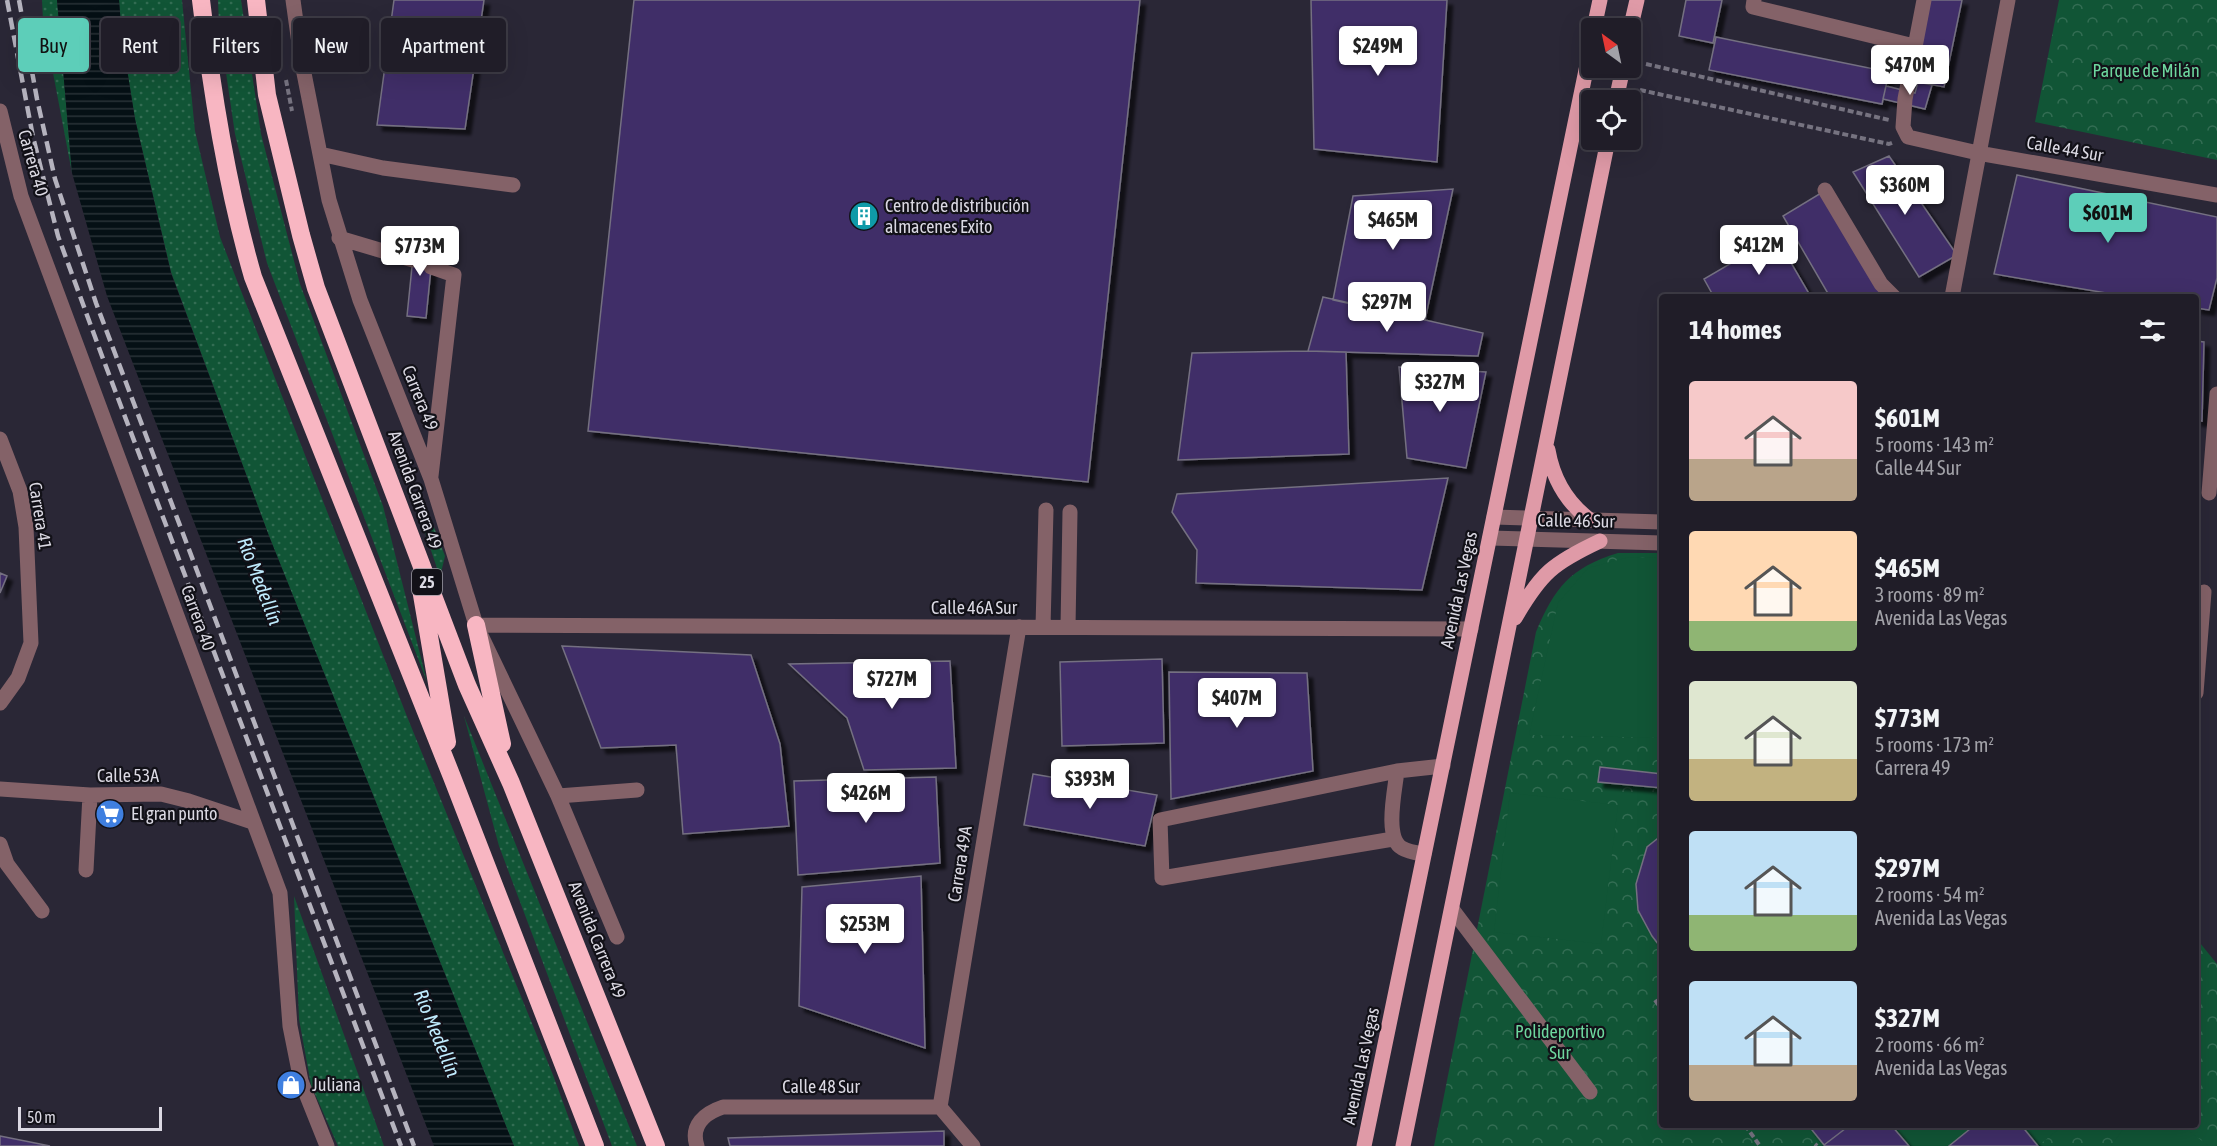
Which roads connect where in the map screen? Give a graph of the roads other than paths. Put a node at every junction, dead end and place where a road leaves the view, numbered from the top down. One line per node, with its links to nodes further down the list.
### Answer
1 (201, 0): 52 (highway)
2 (256, 0): 40 (highway, Avenida Carrera 49 / 25)
3 (293, 0): 16 (street, Carrera 49)
4 (1636, 0): 10 (main road)
5 (1754, 0): 11 (street)
6 (1924, 0): 11 (street)
7 (2008, 0): 15 (street)
8 (1597, 3): 9 (main road)
9 (1595, 18)
10 (1632, 18)
11 (1914, 46): 15 (street, Calle 44 Sur)
12 (1584, 78): 32 (main road, Avenida Las Vegas)
13 (0, 111): 58 (street, Carrera 40)
14 (1606, 150): 27 (main road)
15 (1978, 153): 19 (street, Calle 44 Sur); 24 (street)
16 (320, 154): 17 (street); 20 (street, Carrera 49)
17 (513, 184)
18 (1825, 190): 23 (street)
19 (2217, 195)
20 (339, 238): 21 (street); 28 (street, Carrera 49)
21 (413, 260)
22 (431, 267): 28 (street)
23 (1891, 294)
24 (1953, 294)
25 (2217, 394): 29 (street)
26 (0, 439): 49 (street, Carrera 41)
27 (1547, 445): 33 (main road); 34 (main road)
28 (431, 479): 42 (street, Carrera 49)
29 (2208, 494)
30 (1046, 510): 44 (street)
31 (1070, 512): 45 (street)
32 (1494, 517): 33 (street, Calle 46 Sur); 36 (main road, Avenida Las Vegas)
33 (1532, 518): 34 (street, Calle 46 Sur); 37 (main road)
34 (1590, 520): 35 (street, Calle 46 Sur)
35 (1659, 522)
36 (1490, 538): 37 (street, Calle 46 Sur); 46 (main road, Avenida Las Vegas)
37 (1527, 539): 38 (street, Calle 46 Sur); 47 (main road)
38 (1600, 541): 39 (street, Calle 46 Sur); 47 (main road)
39 (1659, 543)
40 (415, 552): 52 (highway); 53 (highway, Avenida Carrera 49 / 25)
41 (2206, 591): 48 (street)
42 (476, 625): 43 (street, Calle 46A Sur); 53 (highway); 57 (street, Carrera 49)
43 (1019, 627): 44 (street, Calle 46A Sur); 67 (street, Carrera 49A)
44 (1043, 627): 45 (street, Calle 46A Sur)
45 (1068, 627): 46 (street, Calle 46A Sur)
46 (1471, 628): 50 (main road, Avenida Las Vegas)
47 (1509, 628): 63 (main road)
48 (2199, 662)
49 (0, 703)
50 (1443, 766): 51 (street); 61 (main road, Avenida Las Vegas)
51 (1397, 771): 59 (street); 59 (street)
52 (452, 777): 69 (highway)
53 (511, 783): 70 (highway, Avenida Carrera 49 / 25)
54 (0, 789): 56 (street, Calle 53A)
55 (637, 790): 57 (street)
56 (90, 795): 58 (street, Calle 53A); 62 (street)
57 (558, 796): 65 (street, Carrera 49)
58 (252, 822): 68 (street, Carrera 40)
59 (1393, 839): 61 (street)
60 (0, 844): 64 (street)
61 (1424, 854): 73 (main road, Avenida Las Vegas)
62 (86, 870)
63 (1452, 909): 66 (street); 74 (main road)
64 (42, 911)
65 (617, 937)
66 (1590, 1092)
67 (940, 1107): 71 (street, Calle 48 Sur); 72 (street)
68 (327, 1146)
69 (595, 1146)
70 (656, 1146)
71 (697, 1146)
72 (973, 1146)
73 (1364, 1146)
74 (1403, 1146)

